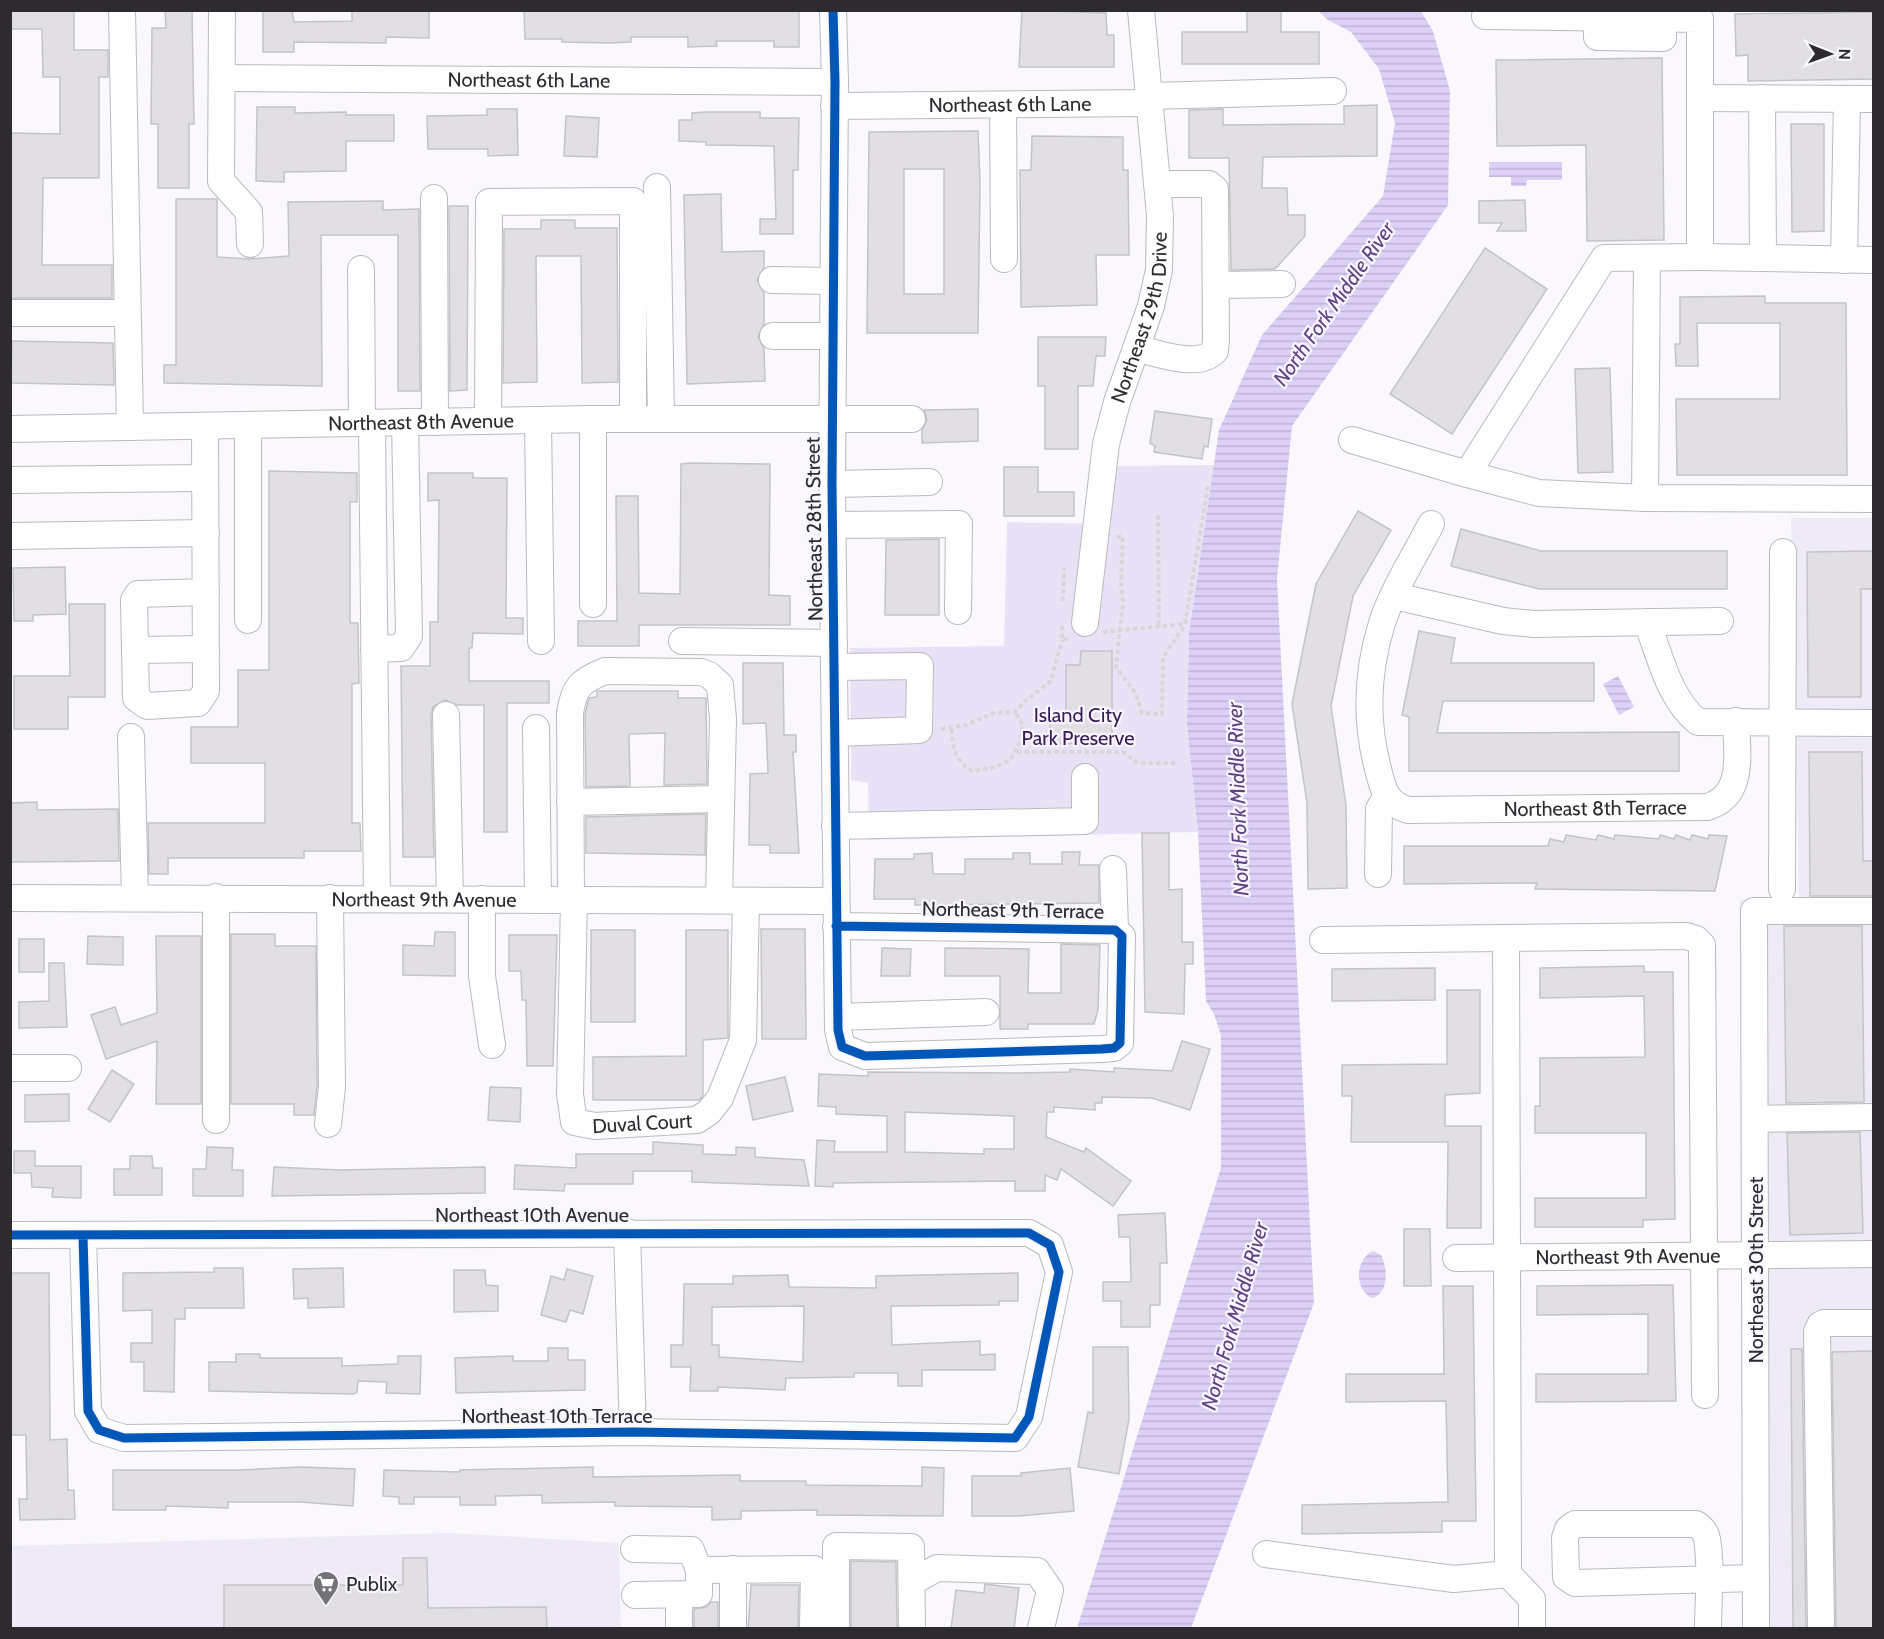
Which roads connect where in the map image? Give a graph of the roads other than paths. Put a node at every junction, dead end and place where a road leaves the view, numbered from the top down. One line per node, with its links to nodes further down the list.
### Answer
1 (122, 10): 32 (street)
2 (222, 10): 7 (street)
3 (832, 10): 9 (street, Northeast 28th Street)
4 (1141, 10): 14 (street, Northeast 29th Drive)
5 (1597, 14): 6 (street); 10 (street)
6 (1485, 16)
7 (223, 78): 9 (street, Northeast 6th Lane); 19 (street)
8 (1333, 91): 14 (street, Northeast 6th Lane)
9 (835, 94): 15 (street, Northeast 6th Lane); 28 (street, Northeast 28th Street)
10 (1701, 98): 11 (street); 20 (street)
11 (1762, 98): 12 (street); 22 (street)
12 (1847, 99): 13 (street); 24 (street)
13 (1874, 99)
14 (1150, 100): 15 (street, Northeast 6th Lane); 16 (street, Northeast 29th Drive)
15 (1003, 105): 23 (street)
16 (1157, 184): 29 (street); 35 (street, Northeast 29th Drive)
17 (657, 187): 38 (street)
18 (434, 198): 43 (street)
19 (250, 244)
20 (1700, 257): 21 (street); 22 (street)
21 (1647, 258): 51 (street); 58 (street)
22 (1763, 258): 24 (street)
23 (1004, 259)
24 (1844, 260): 25 (street)
25 (1874, 260)
26 (361, 269): 45 (street)
27 (772, 280): 28 (street)
28 (833, 281): 34 (street, Northeast 28th Street)
29 (1216, 285): 30 (street); 35 (street)
30 (1282, 285)
31 (10, 313): 32 (street)
32 (128, 313): 48 (street)
33 (773, 336): 34 (street)
34 (832, 336): 40 (street, Northeast 28th Street)
35 (1136, 348): 72 (street, Northeast 29th Drive)
36 (593, 419): 37 (street, Northeast 8th Avenue); 41 (street, Northeast 8th Avenue); 67 (street)
37 (633, 419): 38 (street, Northeast 8th Avenue); 44 (street)
38 (661, 419): 40 (street, Northeast 8th Avenue)
39 (912, 419): 40 (street, Northeast 8th Avenue)
40 (831, 420): 57 (street, Northeast 28th Street)
41 (538, 421): 44 (street, Northeast 8th Avenue); 73 (street)
42 (405, 422): 43 (street, Northeast 8th Avenue); 45 (street, Northeast 8th Avenue); 53 (street)
43 (435, 422): 44 (street, Northeast 8th Avenue)
44 (489, 422)
45 (367, 423): 46 (street, Northeast 8th Avenue); 55 (street)
46 (248, 425): 47 (street, Northeast 8th Avenue); 69 (street)
47 (205, 426): 48 (street, Northeast 8th Avenue); 52 (street)
48 (130, 427): 49 (street, Northeast 8th Avenue)
49 (10, 429)
50 (1352, 440): 51 (street)
51 (1467, 474): 58 (street)
52 (205, 478): 54 (street); 62 (street)
53 (406, 479): 55 (street); 76 (street)
54 (10, 480)
55 (372, 482): 76 (street)
56 (929, 482): 57 (street)
57 (832, 484): 61 (street, Northeast 28th Street)
58 (1645, 498): 59 (street)
59 (1874, 499)
60 (1431, 524): 66 (street)
61 (832, 525): 68 (street); 78 (street, Northeast 28th Street)
62 (206, 533): 63 (street); 65 (street)
63 (10, 536)
64 (1783, 552): 81 (street)
65 (206, 592): 75 (street); 77 (street)
66 (1395, 596): 71 (street); 87 (street)
67 (593, 604)
68 (958, 611)
69 (248, 620)
70 (1720, 621): 71 (street)
71 (1647, 622): 80 (street)
72 (1085, 623)
73 (541, 641)
74 (682, 641): 78 (street)
75 (206, 649): 77 (street); 77 (street)
76 (374, 649): 98 (street)
77 (135, 650)
78 (834, 655): 84 (street, Northeast 28th Street); 84 (street)
79 (446, 715): 99 (street)
80 (1736, 722): 81 (street); 87 (street, Northeast 8th Terrace)
81 (1782, 722): 82 (street); 93 (street)
82 (1874, 723)
83 (536, 728): 101 (street)
84 (835, 733): 90 (street, Northeast 28th Street)
85 (131, 737): 94 (street)
86 (1085, 777): 90 (street)
87 (1386, 797): 92 (street)
88 (721, 799): 89 (street); 89 (street); 103 (street)
89 (570, 802): 102 (street)
90 (835, 825): 106 (street, Northeast 28th Street)
91 (1113, 869): 107 (street, Northeast 9th Terrace)
92 (1378, 874)
93 (1782, 889)
94 (135, 897): 95 (street, Northeast 9th Avenue); 96 (street, Northeast 9th Avenue)
95 (216, 897): 97 (street, Northeast 9th Avenue); 118 (street)
96 (10, 898)
97 (330, 898): 98 (street, Northeast 9th Avenue); 119 (street)
98 (377, 899): 99 (street, Northeast 9th Avenue)
99 (450, 899): 100 (street, Northeast 9th Avenue)
100 (482, 899): 101 (street, Northeast 9th Avenue); 112 (street)
101 (538, 900): 102 (street, Northeast 9th Avenue)
102 (572, 900): 103 (street, Northeast 9th Avenue); 104 (street, Duval Court)
103 (720, 900): 104 (street, Northeast 9th Avenue)
104 (746, 901): 106 (street, Northeast 9th Avenue)
105 (1874, 911): 117 (street, Northeast 30th Street)
106 (836, 913): 107 (street, Northeast 9th Terrace); 111 (street, Northeast 28th Street)
107 (1115, 930): 113 (street, Northeast 9th Terrace)
108 (1506, 938): 109 (street); 125 (street); 127 (street)
109 (1323, 940)
110 (987, 1012): 111 (street)
111 (838, 1017): 113 (street, Northeast 28th Street)
112 (492, 1045)
113 (842, 1047)
114 (10, 1068): 115 (street)
115 (68, 1068)
116 (1874, 1118): 117 (street)
117 (1755, 1119): 124 (street, Northeast 30th Street)
118 (216, 1120)
119 (328, 1124)
120 (627, 1232): 122 (street, Northeast 10th Avenue); 130 (street); 131 (street, Northeast 10th Avenue)
121 (10, 1235): 122 (street, Northeast 10th Avenue)
122 (83, 1236): 130 (street, Northeast 10th Terrace)
123 (1874, 1254): 124 (street, Northeast 9th Avenue)
124 (1756, 1255): 125 (street, Northeast 9th Avenue); 137 (street, Northeast 30th Street)
125 (1705, 1256): 127 (street, Northeast 9th Avenue); 129 (street)
126 (1456, 1258): 127 (street, Northeast 9th Avenue)
127 (1508, 1258): 136 (street)
128 (1874, 1323): 151 (street)
129 (1705, 1395)
130 (633, 1432): 131 (street, Northeast 10th Terrace)
131 (1016, 1438)
132 (634, 1549): 135 (street)
133 (1266, 1554): 136 (street)
134 (733, 1569): 135 (street); 143 (street); 144 (street)
135 (699, 1570): 141 (street)
136 (1508, 1574): 148 (street)
137 (1755, 1578): 138 (street); 150 (street, Northeast 30th Street)
138 (1708, 1581): 138 (street); 149 (street)
139 (912, 1582): 145 (street); 146 (street); 147 (street)
140 (635, 1595): 141 (street)
141 (679, 1595): 142 (street)
142 (679, 1629)
143 (733, 1629)
144 (813, 1629)
145 (836, 1629)
146 (912, 1629)
147 (1041, 1629)
148 (1532, 1629)
149 (1708, 1629)
150 (1756, 1629)
151 (1821, 1629)

